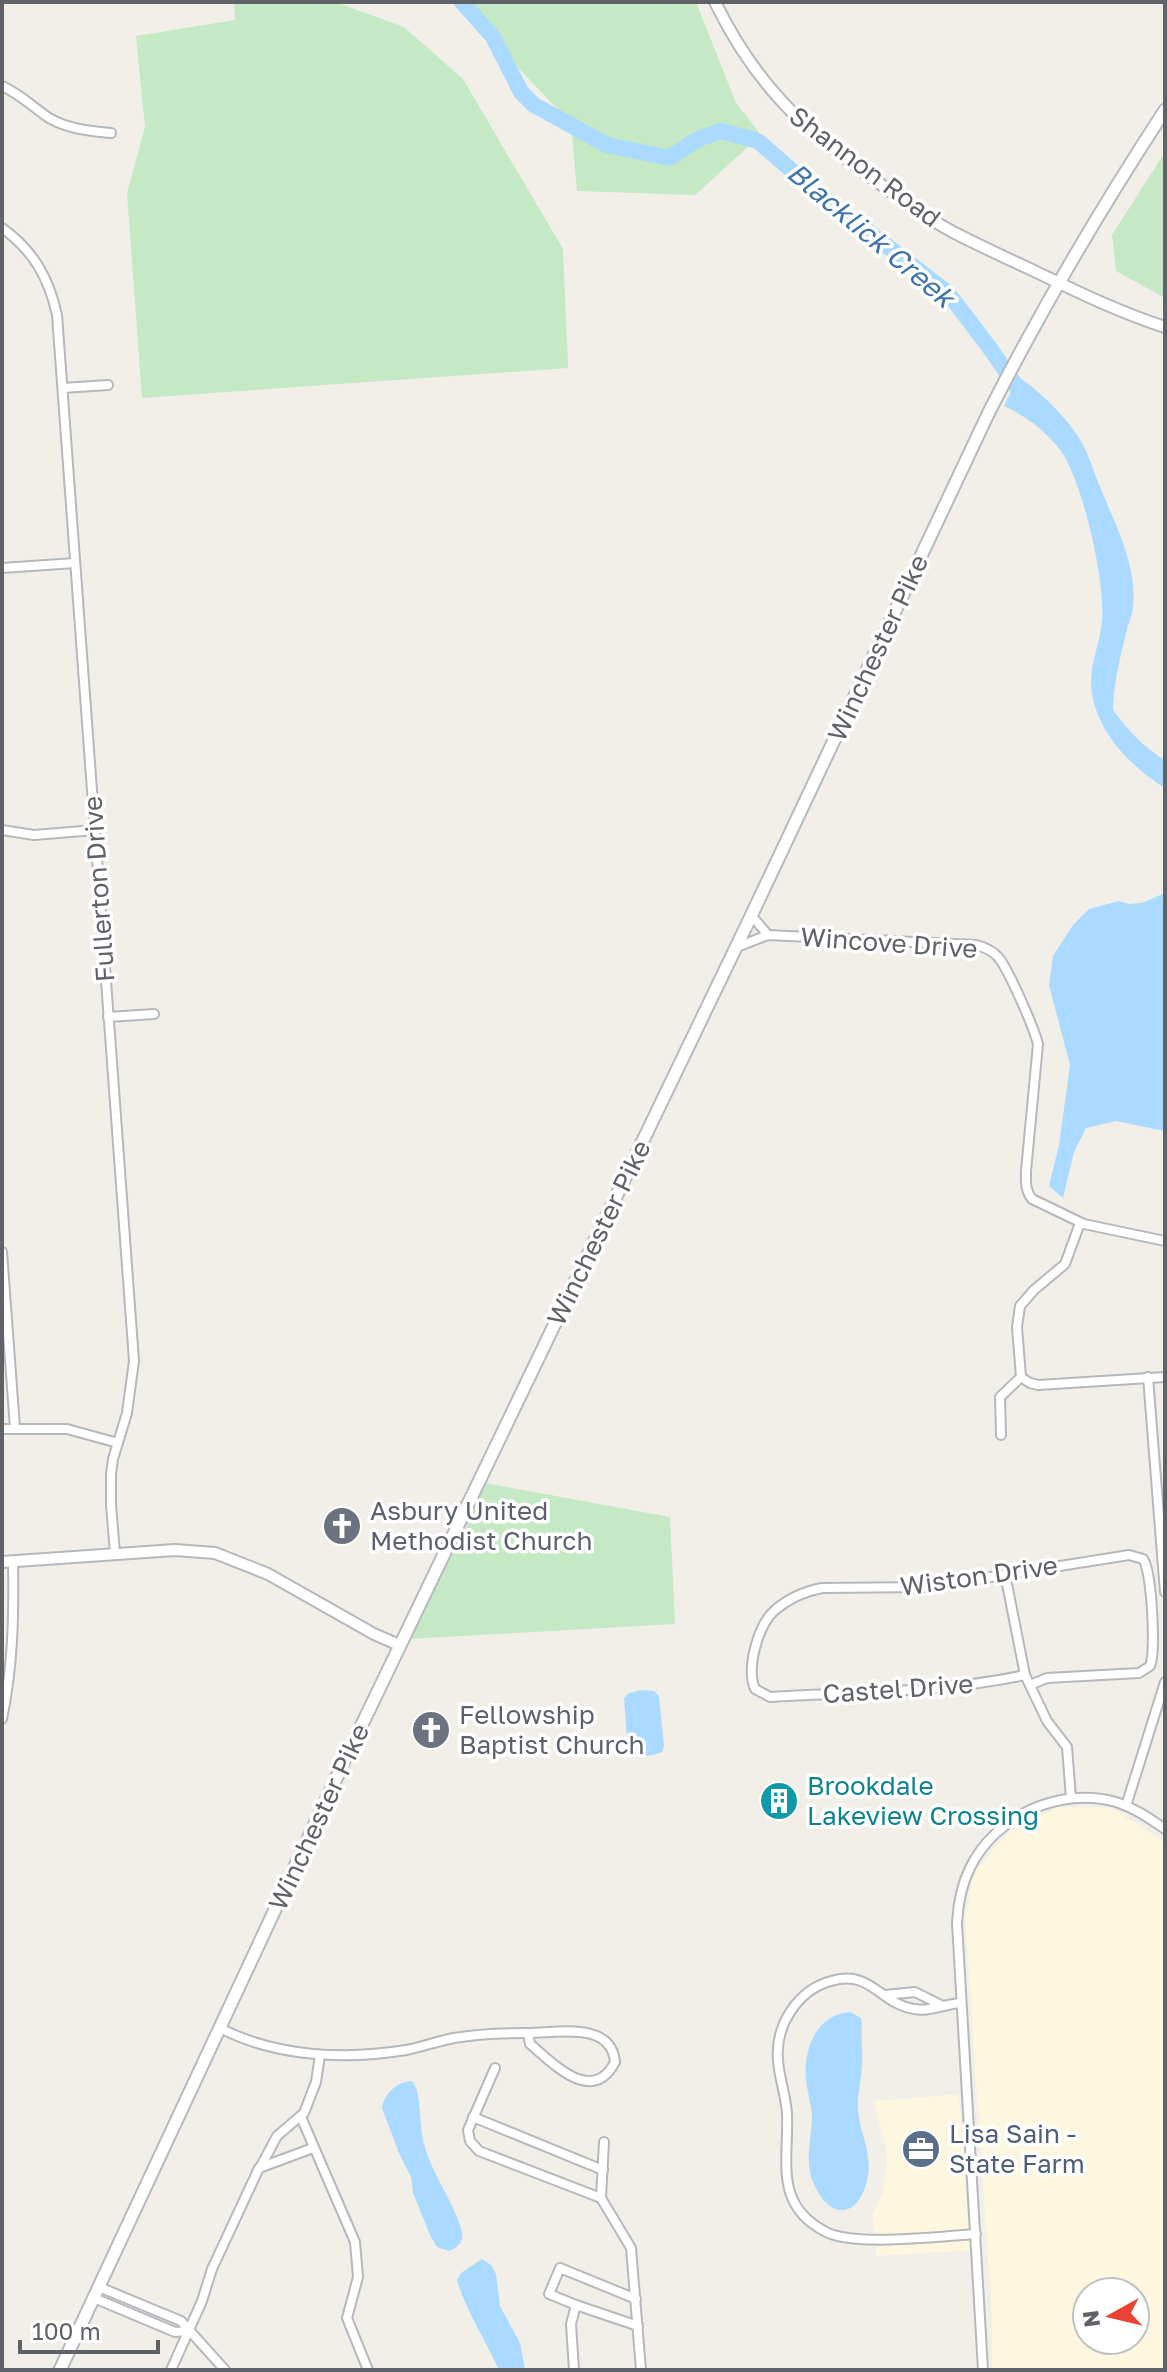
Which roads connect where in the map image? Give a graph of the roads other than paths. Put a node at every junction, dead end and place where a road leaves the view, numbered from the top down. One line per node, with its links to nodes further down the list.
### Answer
1 (715, 2): 6 (street, Shannon Road)
2 (2, 86): 4 (street)
3 (1165, 110): 6 (main road, Winchester Pike)
4 (111, 133)
5 (2, 228): 9 (street, Fullerton Drive)
6 (1058, 282): 7 (street, Shannon Road); 14 (main road, Winchester Pike)
7 (1165, 327)
8 (108, 385): 9 (street)
9 (63, 388): 10 (street, Fullerton Drive)
10 (75, 563): 11 (street); 13 (street, Fullerton Drive)
11 (2, 568)
12 (2, 830): 13 (street)
13 (95, 830): 18 (street, Fullerton Drive)
14 (751, 915): 15 (street, Wincove Drive); 16 (main road, Winchester Pike)
15 (768, 935): 16 (street, Wincove Drive); 19 (street, Wincove Drive)
16 (736, 947): 33 (main road, Winchester Pike)
17 (154, 1014): 18 (street)
18 (108, 1017): 28 (street, Fullerton Drive)
19 (1080, 1223): 20 (street, Wincove Drive); 22 (street)
20 (1165, 1241)
21 (2, 1252): 25 (street)
22 (1021, 1377): 23 (street); 27 (street)
23 (1148, 1377): 24 (street); 32 (street)
24 (1165, 1377)
25 (15, 1428): 26 (street); 28 (street)
26 (2, 1429)
27 (1001, 1435)
28 (118, 1443): 29 (street, Fullerton Drive)
29 (115, 1553): 30 (street); 33 (street)
30 (8, 1562): 38 (street)
31 (1005, 1574): 34 (street); 36 (street, Wiston Drive); 37 (street, Wiston Drive)
32 (1165, 1592)
33 (399, 1645): 39 (main road, Winchester Pike)
34 (1025, 1675): 36 (street); 37 (street, Castel Drive)
35 (1165, 1682): 42 (street)
36 (1030, 1685): 41 (street)
37 (770, 1697)
38 (2, 1719)
39 (356, 1737): 40 (street, Winchester Pike)
40 (342, 1766): 47 (main road, Winchester Pike)
41 (1071, 1798): 42 (street); 45 (street)
42 (1126, 1806): 43 (street)
43 (1165, 1829)
44 (885, 1995): 46 (street); 46 (street); 58 (street)
45 (961, 2003): 46 (street); 58 (street)
46 (941, 2005)
47 (220, 2028): 49 (street); 59 (main road, Winchester Pike)
48 (528, 2033): 48 (street); 49 (street)
49 (320, 2055): 51 (street)
50 (495, 2068): 52 (street)
51 (301, 2117): 54 (street); 55 (street)
52 (473, 2117): 56 (street); 57 (street)
53 (604, 2142): 56 (street)
54 (313, 2148): 55 (street); 67 (street)
55 (259, 2168): 63 (street)
56 (603, 2170): 57 (street)
57 (601, 2198): 60 (street)
58 (976, 2234): 70 (street)
59 (96, 2292): 63 (street); 64 (main road, Winchester Pike)
60 (636, 2299): 61 (street); 62 (street)
61 (576, 2305): 62 (street); 68 (street)
62 (638, 2326): 69 (street)
63 (189, 2331): 65 (street); 66 (street)
64 (60, 2370)
65 (171, 2370)
66 (225, 2370)
67 (368, 2370)
68 (574, 2370)
69 (641, 2370)
70 (983, 2370)

